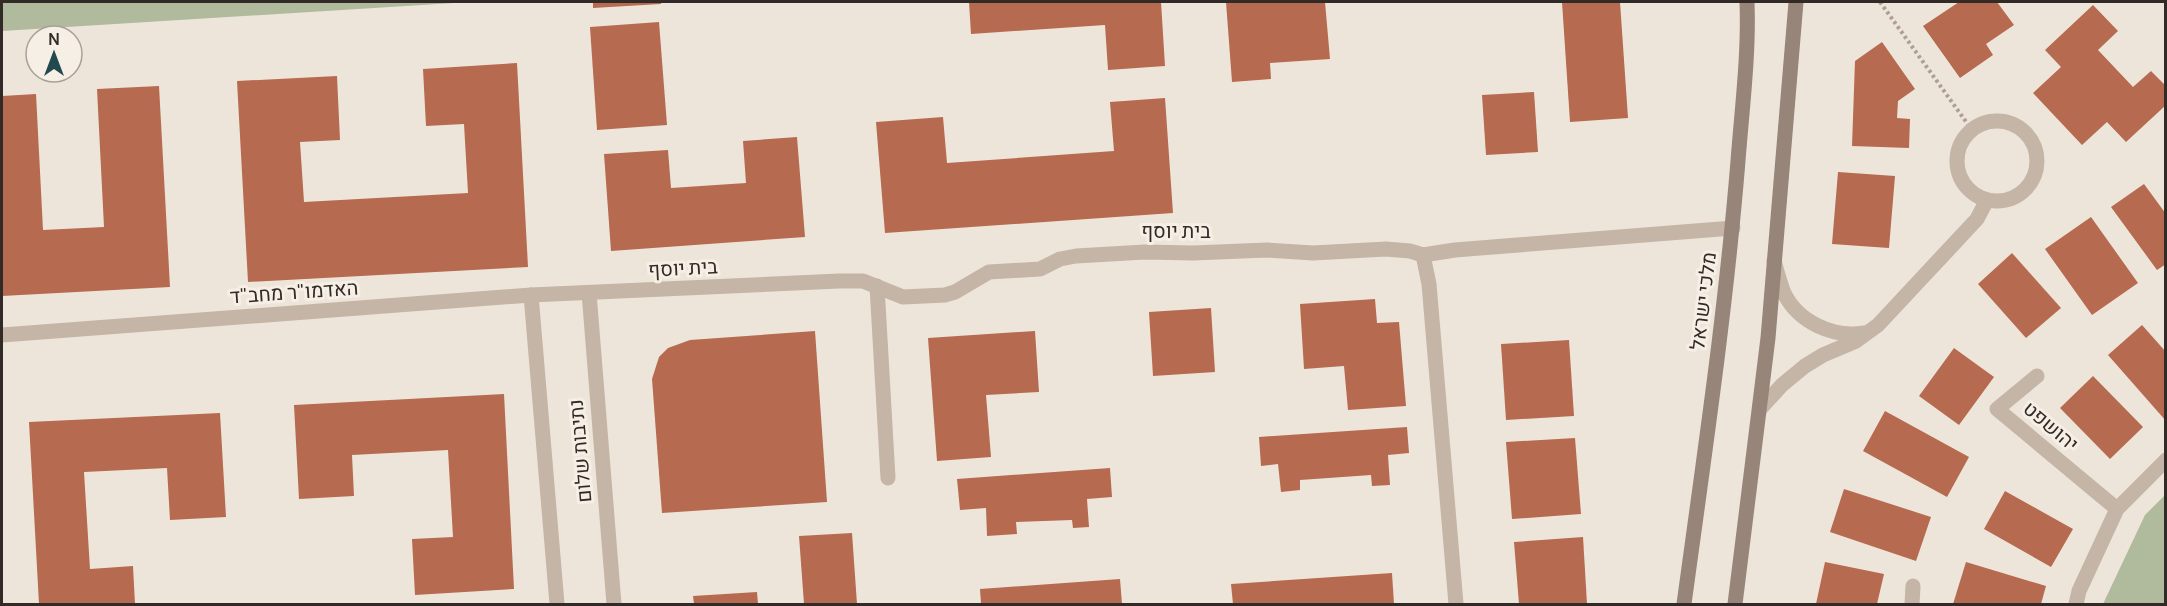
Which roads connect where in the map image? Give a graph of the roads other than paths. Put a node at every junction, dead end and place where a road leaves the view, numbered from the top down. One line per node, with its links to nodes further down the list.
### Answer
1 (1747, 2): 4 (street, מלכי ישראל)
2 (1796, 2): 6 (street)
3 (1987, 200): 3 (street); 10 (street)
4 (1732, 228): 5 (street, בית יוסף); 21 (street, מלכי ישראל)
5 (1423, 255): 7 (street, בית יוסף); 20 (street)
6 (1774, 261): 10 (street); 13 (street)
7 (877, 286): 8 (street, בית יוסף); 15 (street)
8 (589, 293): 9 (street, האדמו"ר מחב"ד); 19 (street, נתיבות שלום)
9 (531, 296): 11 (street, האדמו"ר מחב"ד); 18 (street, נתיבות שלום)
10 (1869, 332): 13 (street)
11 (2, 335)
12 (2037, 376): 16 (street, יהושפט)
13 (1760, 409): 22 (street)
14 (2166, 460): 16 (street)
15 (888, 478)
16 (2117, 509): 24 (street)
17 (1913, 586): 23 (street)
18 (557, 604)
19 (614, 604)
20 (1456, 604)
21 (1684, 604)
22 (1735, 604)
23 (1912, 604)
24 (2076, 604)

